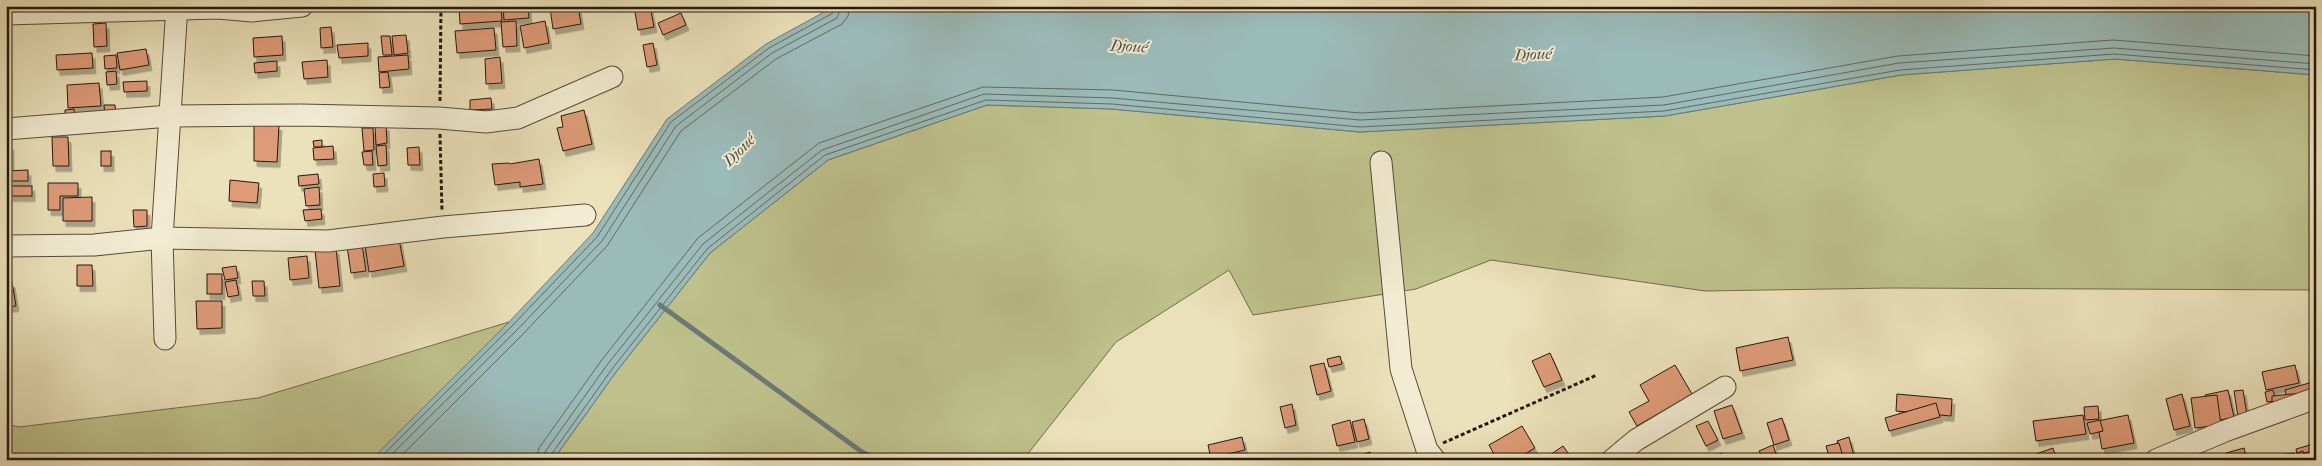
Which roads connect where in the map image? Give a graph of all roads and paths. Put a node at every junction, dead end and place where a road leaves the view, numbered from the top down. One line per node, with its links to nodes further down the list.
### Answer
1 (302, 6): 2 (street)
2 (177, 8): 3 (street); 5 (street)
3 (6, 14)
4 (612, 77): 5 (street)
5 (170, 116): 6 (street); 9 (street)
6 (6, 129)
7 (1381, 162): 15 (street)
8 (585, 215): 9 (street)
9 (162, 238): 10 (street); 11 (street)
10 (6, 246)
11 (166, 339)
12 (1597, 375): 15 (path)
13 (1725, 387): 16 (street)
14 (2316, 398): 17 (street)
15 (1431, 455)
16 (1612, 460)
17 (2156, 460)

